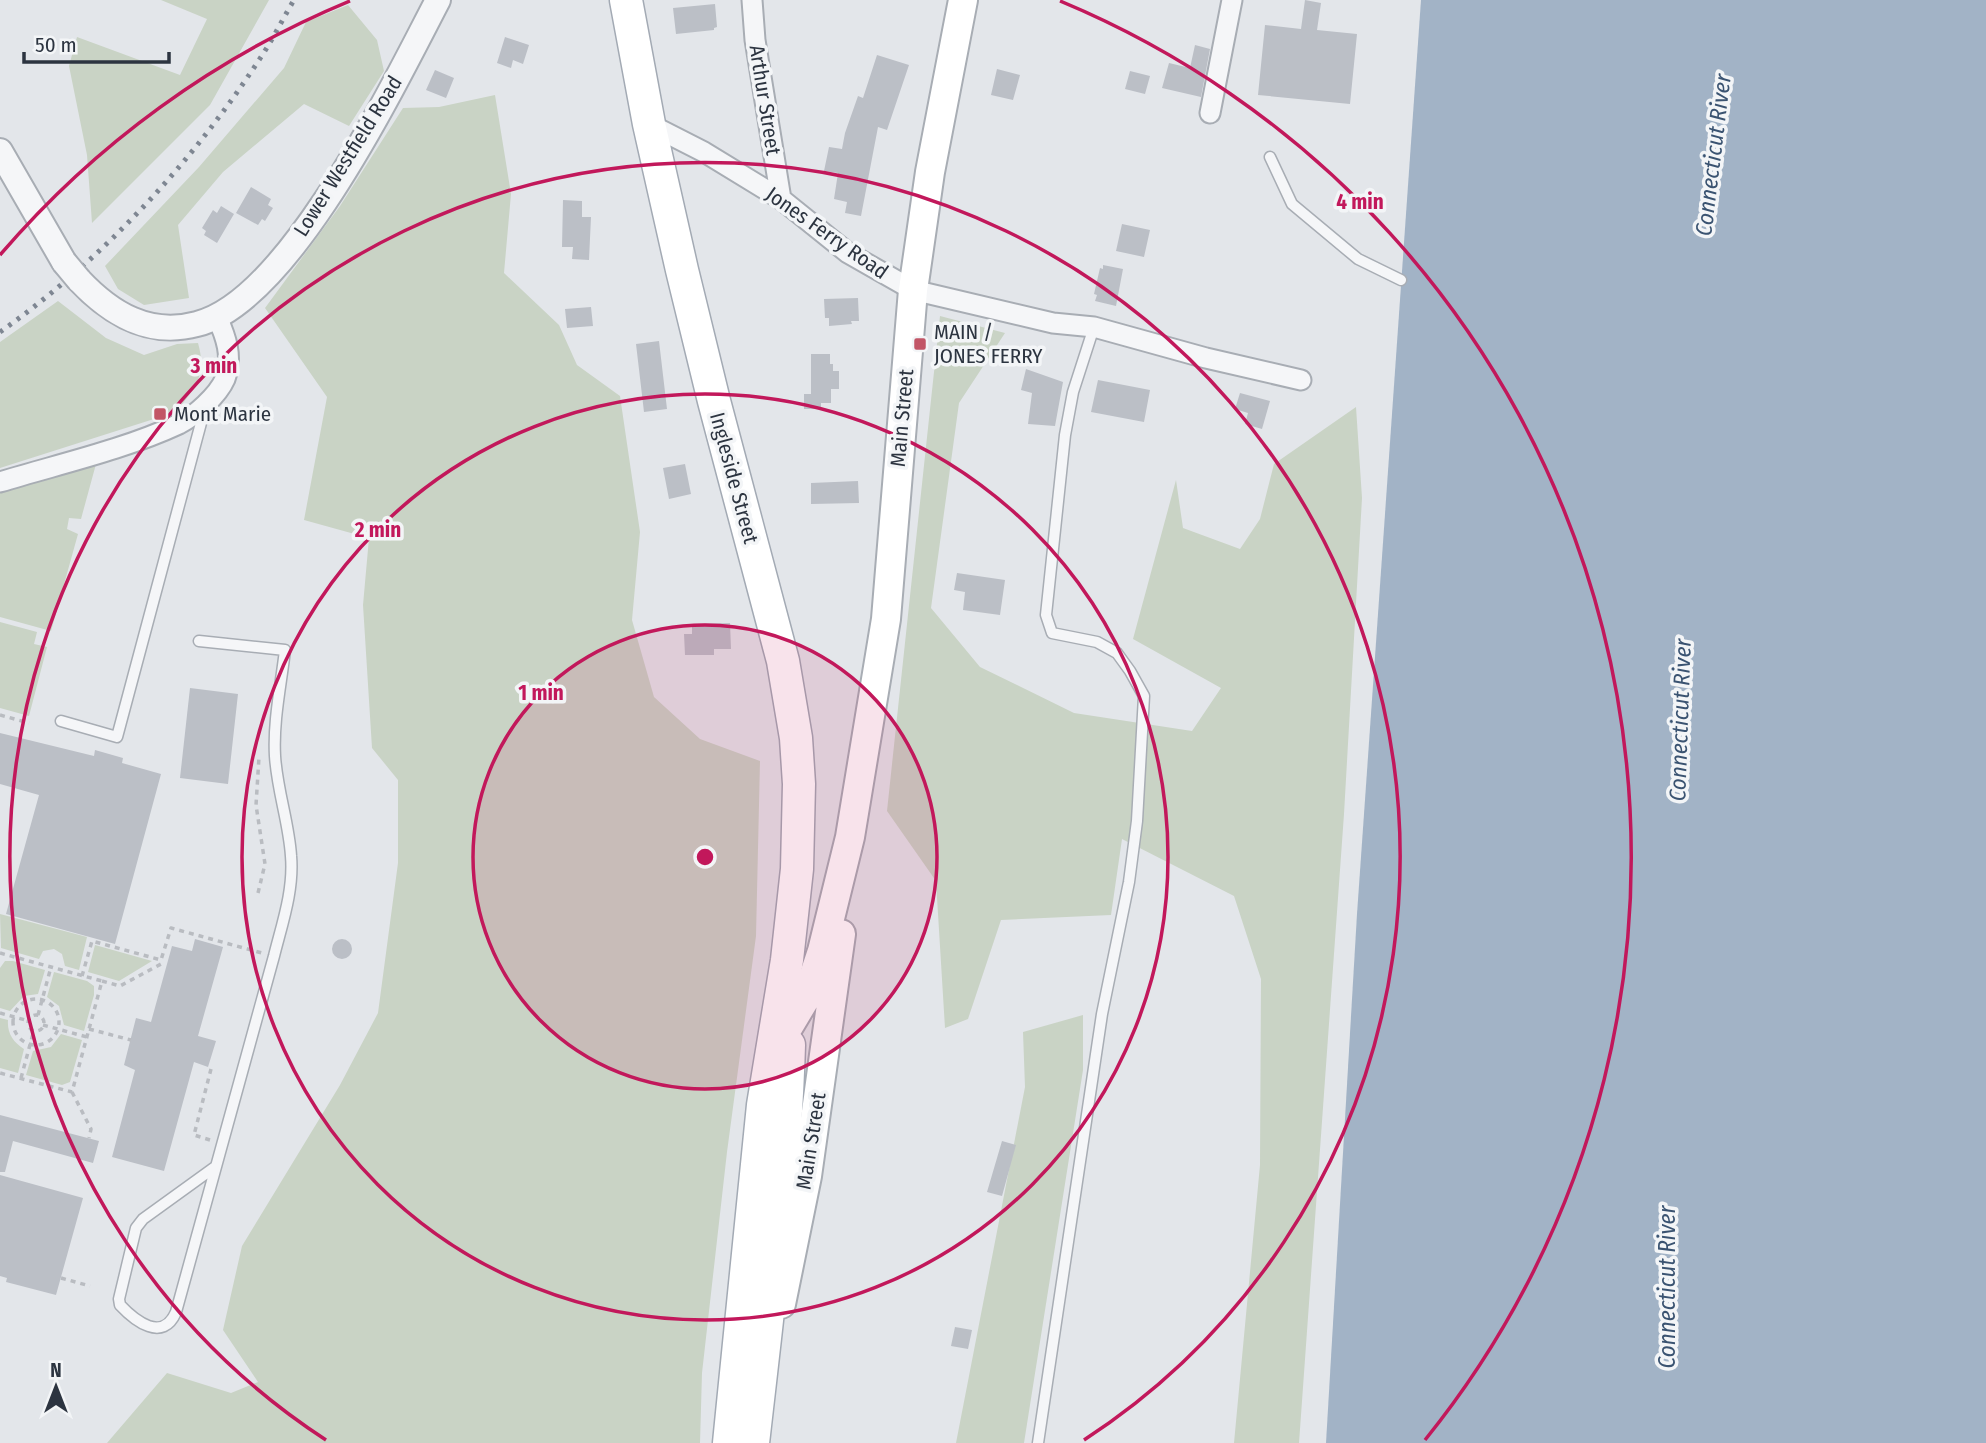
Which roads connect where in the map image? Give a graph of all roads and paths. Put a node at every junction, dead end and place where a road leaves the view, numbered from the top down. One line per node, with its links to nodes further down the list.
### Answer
1 (438, 0): 13 (street, Lower Westfield Road)
2 (626, 0): 7 (main road, Ingleside Street)
3 (752, 0): 10 (street, Arthur Street)
4 (963, 0): 12 (main road, Main Street)
5 (1232, 0): 6 (street)
6 (1210, 113)
7 (649, 124): 10 (street, Jones Ferry Road); 28 (main road, Ingleside Street)
8 (0, 151): 13 (street, Lower Westfield Road)
9 (1270, 157): 11 (lane)
10 (781, 199): 12 (street, Jones Ferry Road)
11 (1401, 281)
12 (913, 290): 14 (street, Jones Ferry Road); 23 (main road, Main Street)
13 (217, 317): 16 (street)
14 (1094, 327): 15 (street, Jones Ferry Road); 58 (lane)
15 (1301, 380)
16 (207, 401): 17 (street); 20 (lane)
17 (0, 482)
18 (199, 641): 26 (lane)
19 (0, 716): 21 (path)
20 (61, 721)
21 (29, 723)
22 (260, 751): 24 (path)
23 (850, 837): 38 (main road, Main Street); 57 (main road, Main Street)
24 (258, 893)
25 (0, 953): 29 (path)
26 (274, 956): 27 (path); 53 (lane)
27 (162, 960): 30 (path); 31 (path)
28 (788, 960): 38 (main road, Ingleside Street); 45 (main road, Ingleside Street)
29 (51, 967): 30 (path); 32 (path)
30 (82, 976): 31 (path)
31 (102, 981): 40 (path)
32 (42, 1000): 34 (path); 35 (path); 39 (path)
33 (0, 1013): 35 (path)
34 (38, 1015): 36 (path); 37 (path)
35 (13, 1016): 36 (path); 44 (path)
36 (29, 1021): 41 (path)
37 (43, 1025): 39 (path); 41 (path)
38 (789, 1026): 45 (main road, Main Street); 50 (main road, Ingleside Street)
39 (58, 1029): 42 (path); 44 (path)
40 (89, 1029): 42 (path); 43 (path)
41 (34, 1030): 44 (path)
42 (87, 1037): 49 (path)
43 (131, 1040)
44 (30, 1044): 48 (path)
45 (771, 1051): 50 (main road, Ingleside Street)
46 (212, 1069): 52 (path)
47 (0, 1073): 48 (path)
48 (20, 1078): 49 (path)
49 (72, 1092): 51 (path)
50 (775, 1107): 56 (main road); 57 (main road, Main Street)
51 (89, 1138)
52 (210, 1140)
53 (215, 1167): 53 (lane)
54 (61, 1278): 55 (path)
55 (90, 1286)
56 (729, 1443)
57 (753, 1443)
58 (1038, 1443)

